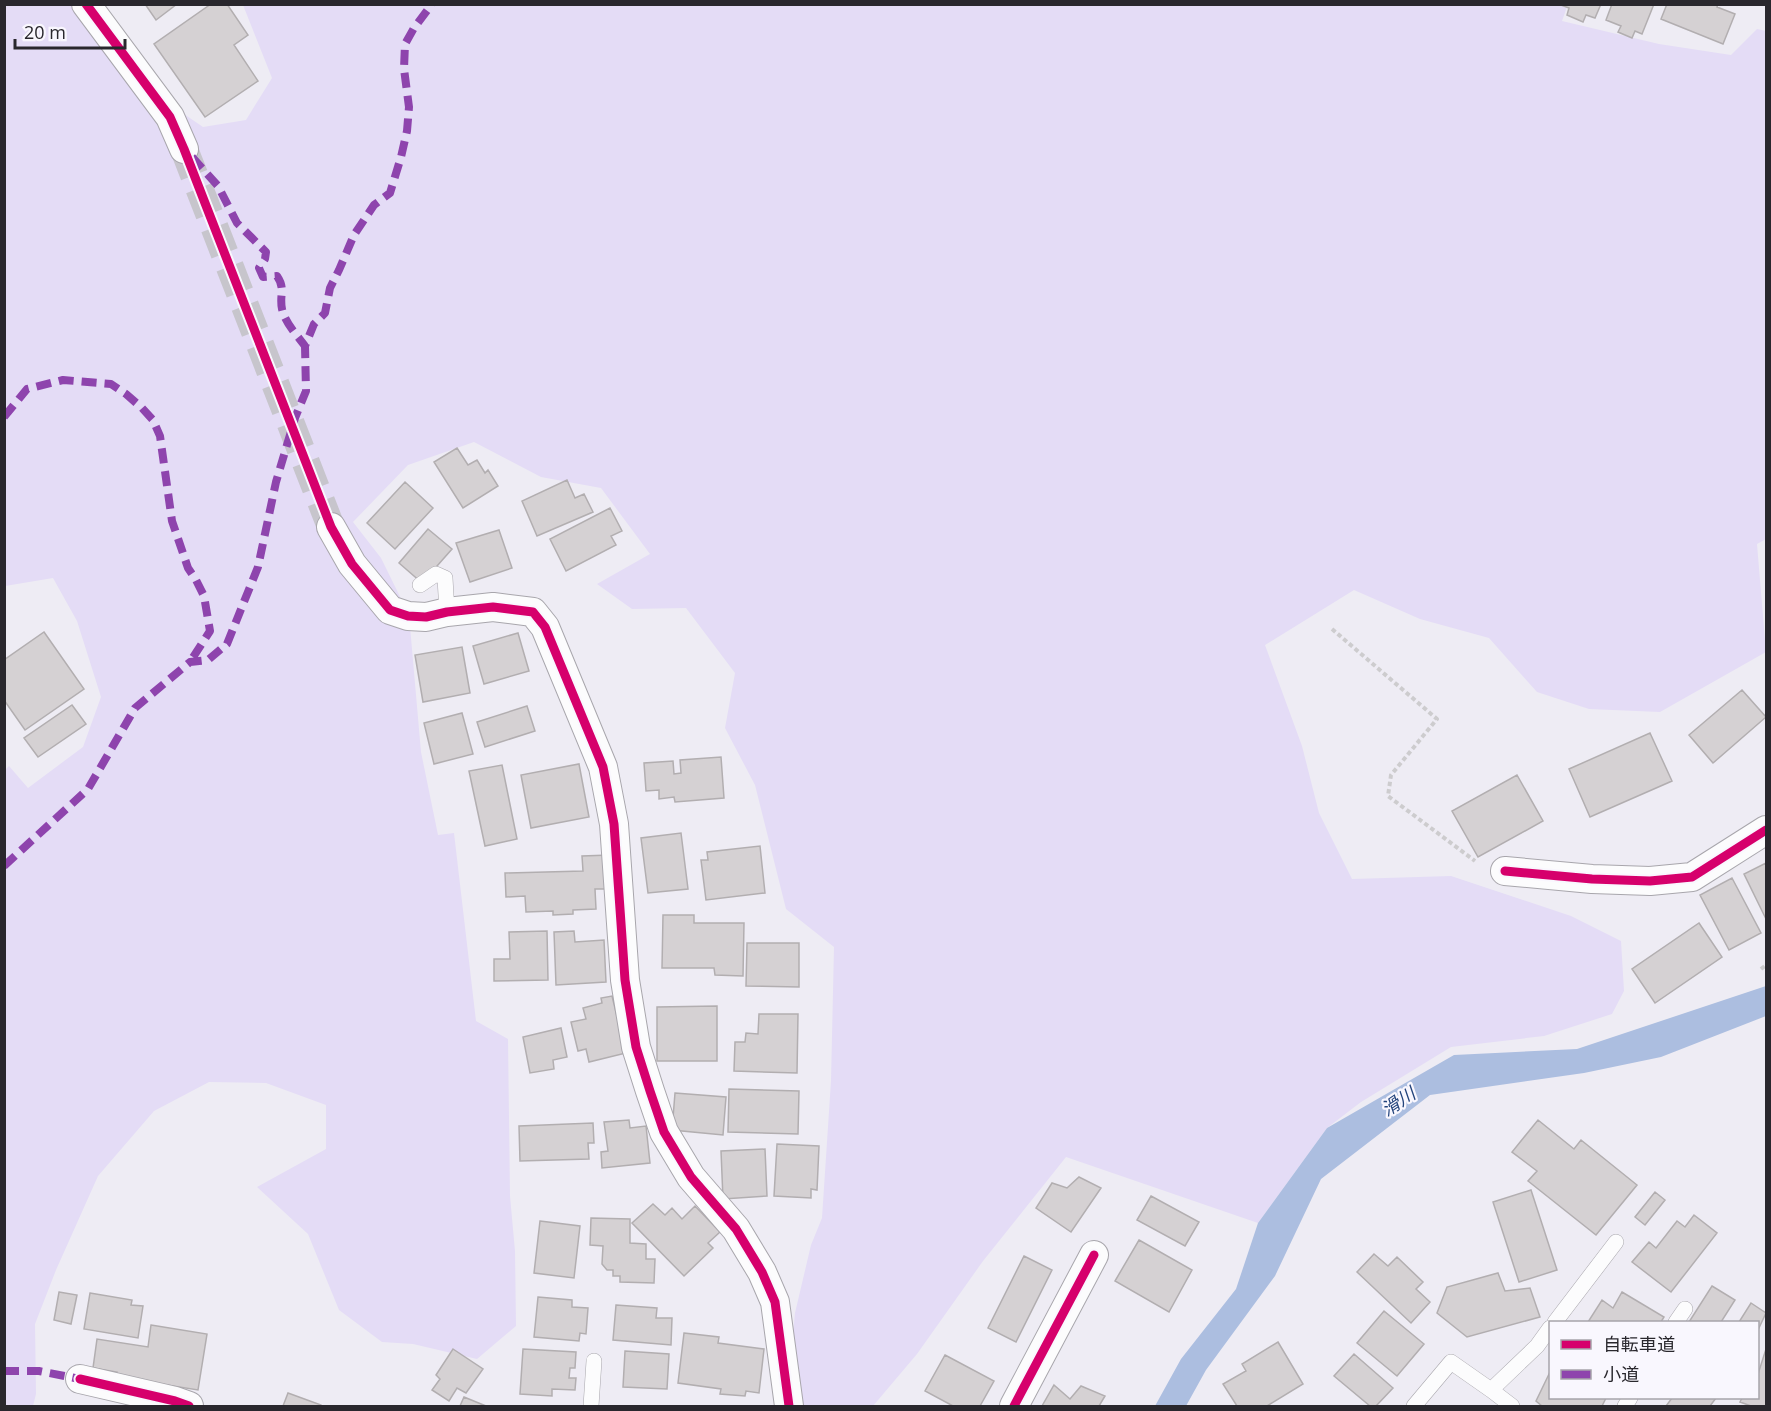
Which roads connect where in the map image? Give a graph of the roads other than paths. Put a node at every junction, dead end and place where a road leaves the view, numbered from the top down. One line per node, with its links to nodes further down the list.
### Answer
1 (86, 4): 2 (street)
2 (184, 149)
3 (331, 527): 5 (street)
4 (420, 585): 5 (lane)
5 (447, 612): 19 (street)
6 (1767, 830): 7 (street)
7 (1505, 871)
8 (1616, 1242): 11 (lane)
9 (1094, 1255): 20 (street)
10 (1685, 1309): 12 (lane)
11 (1557, 1321)
12 (1677, 1321)
13 (1549, 1331): 16 (lane)
14 (594, 1361): 18 (lane)
15 (80, 1379): 17 (street)
16 (1491, 1390): 21 (lane); 22 (lane)
17 (189, 1407)
18 (591, 1407)
19 (789, 1407)
20 (1014, 1407)
21 (1414, 1407)
22 (1512, 1407)

